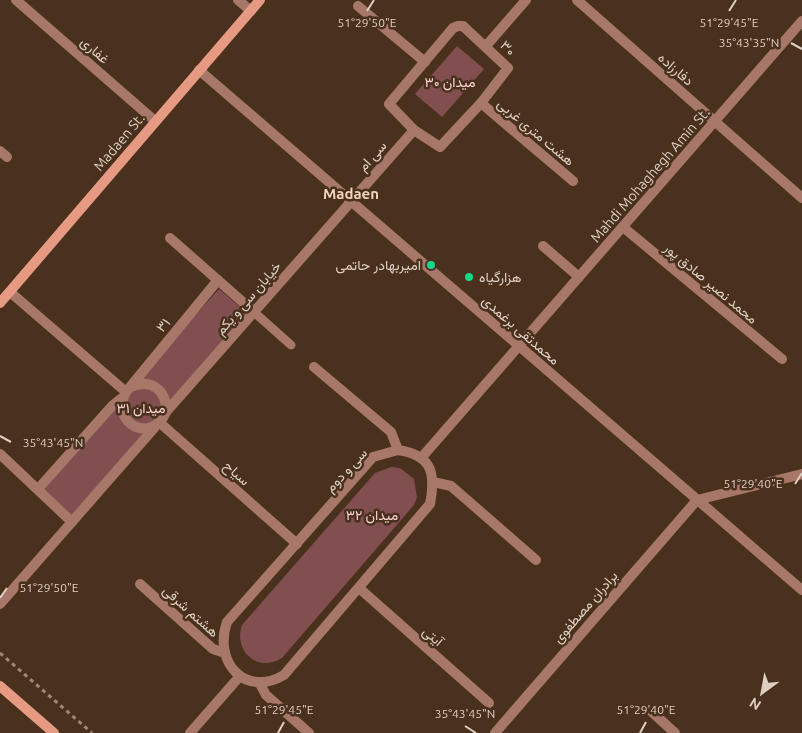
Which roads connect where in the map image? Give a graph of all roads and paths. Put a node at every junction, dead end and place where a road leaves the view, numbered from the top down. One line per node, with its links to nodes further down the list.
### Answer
1 (16, 0): 13 (street, غفاری)
2 (238, 0): 7 (street)
3 (260, 0): 7 (main road, Madaen St.)
4 (526, 0): 9 (street)
5 (577, 0): 14 (street, دفارزاده)
6 (358, 6): 10 (street)
7 (251, 11): 11 (main road, Madaen St.)
8 (802, 21): 14 (street, Mahdi Mohaghegh Amin St.)
9 (486, 46): 10 (street, ۳۰); 12 (street, ۳۰)
10 (425, 62): 15 (street, ۳۰)
11 (199, 70): 13 (main road, Madaen St.); 18 (street, محمدتقی برغمدی)
12 (481, 103): 15 (street, ۳۰); 16 (street, هشت متری غربی)
13 (155, 121): 24 (main road, Madaen St.)
14 (714, 121): 17 (street, دفارزاده); 19 (street, Mahdi Mohaghegh Amin St.)
15 (414, 130): 18 (street, سی ام)
16 (573, 181)
17 (802, 198)
18 (350, 201): 26 (street, خیابان سی و یکم); 28 (street, محمدتقی برغمدی)
19 (622, 227): 22 (street, Mahdi Mohaghegh Amin St.); 29 (street, محمد نصیر صادق پور)
20 (170, 238): 23 (street)
21 (543, 246): 22 (street)
22 (579, 277): 28 (street, Mahdi Mohaghegh Amin St.)
23 (218, 280): 26 (street); 31 (street, ۳۱)
24 (10, 292): 25 (main road, Madaen St.); 31 (street)
25 (0, 303)
26 (254, 312): 27 (lane); 32 (street, خیابان سی و یکم)
27 (291, 345)
28 (518, 346): 36 (street, Mahdi Mohaghegh Amin St.); 40 (street, محمدتقی برغمدی)
29 (782, 359)
30 (314, 367): 34 (street)
31 (126, 392): 32 (street); 33 (street); 39 (street, ۳۱)
32 (166, 412): 33 (street)
33 (159, 423): 41 (street); 42 (street, سیاح)
34 (398, 450): 36 (street); 42 (street, سی و دوم)
35 (0, 454): 39 (street)
36 (422, 457): 38 (street)
37 (802, 474): 40 (street)
38 (433, 482): 43 (street); 45 (street)
39 (38, 490): 41 (street)
40 (697, 500): 46 (street, محمدتقی برغمدی); 59 (street, برادران مصطفوی)
41 (72, 522): 47 (street)
42 (297, 544): 49 (street, سی و دوم)
43 (536, 560)
44 (140, 584): 49 (street, هشتم شرقی)
45 (359, 588): 51 (street); 53 (street, آیتی)
46 (802, 590)
47 (0, 604)
48 (0, 653): 56 (path)
49 (225, 653): 50 (street)
50 (240, 676): 51 (street); 57 (street)
51 (259, 682): 58 (street)
52 (0, 686): 55 (main road)
53 (489, 703)
54 (652, 712): 60 (street)
55 (54, 733)
56 (92, 733)
57 (190, 733)
58 (309, 733)
59 (495, 733)
60 (675, 733)

